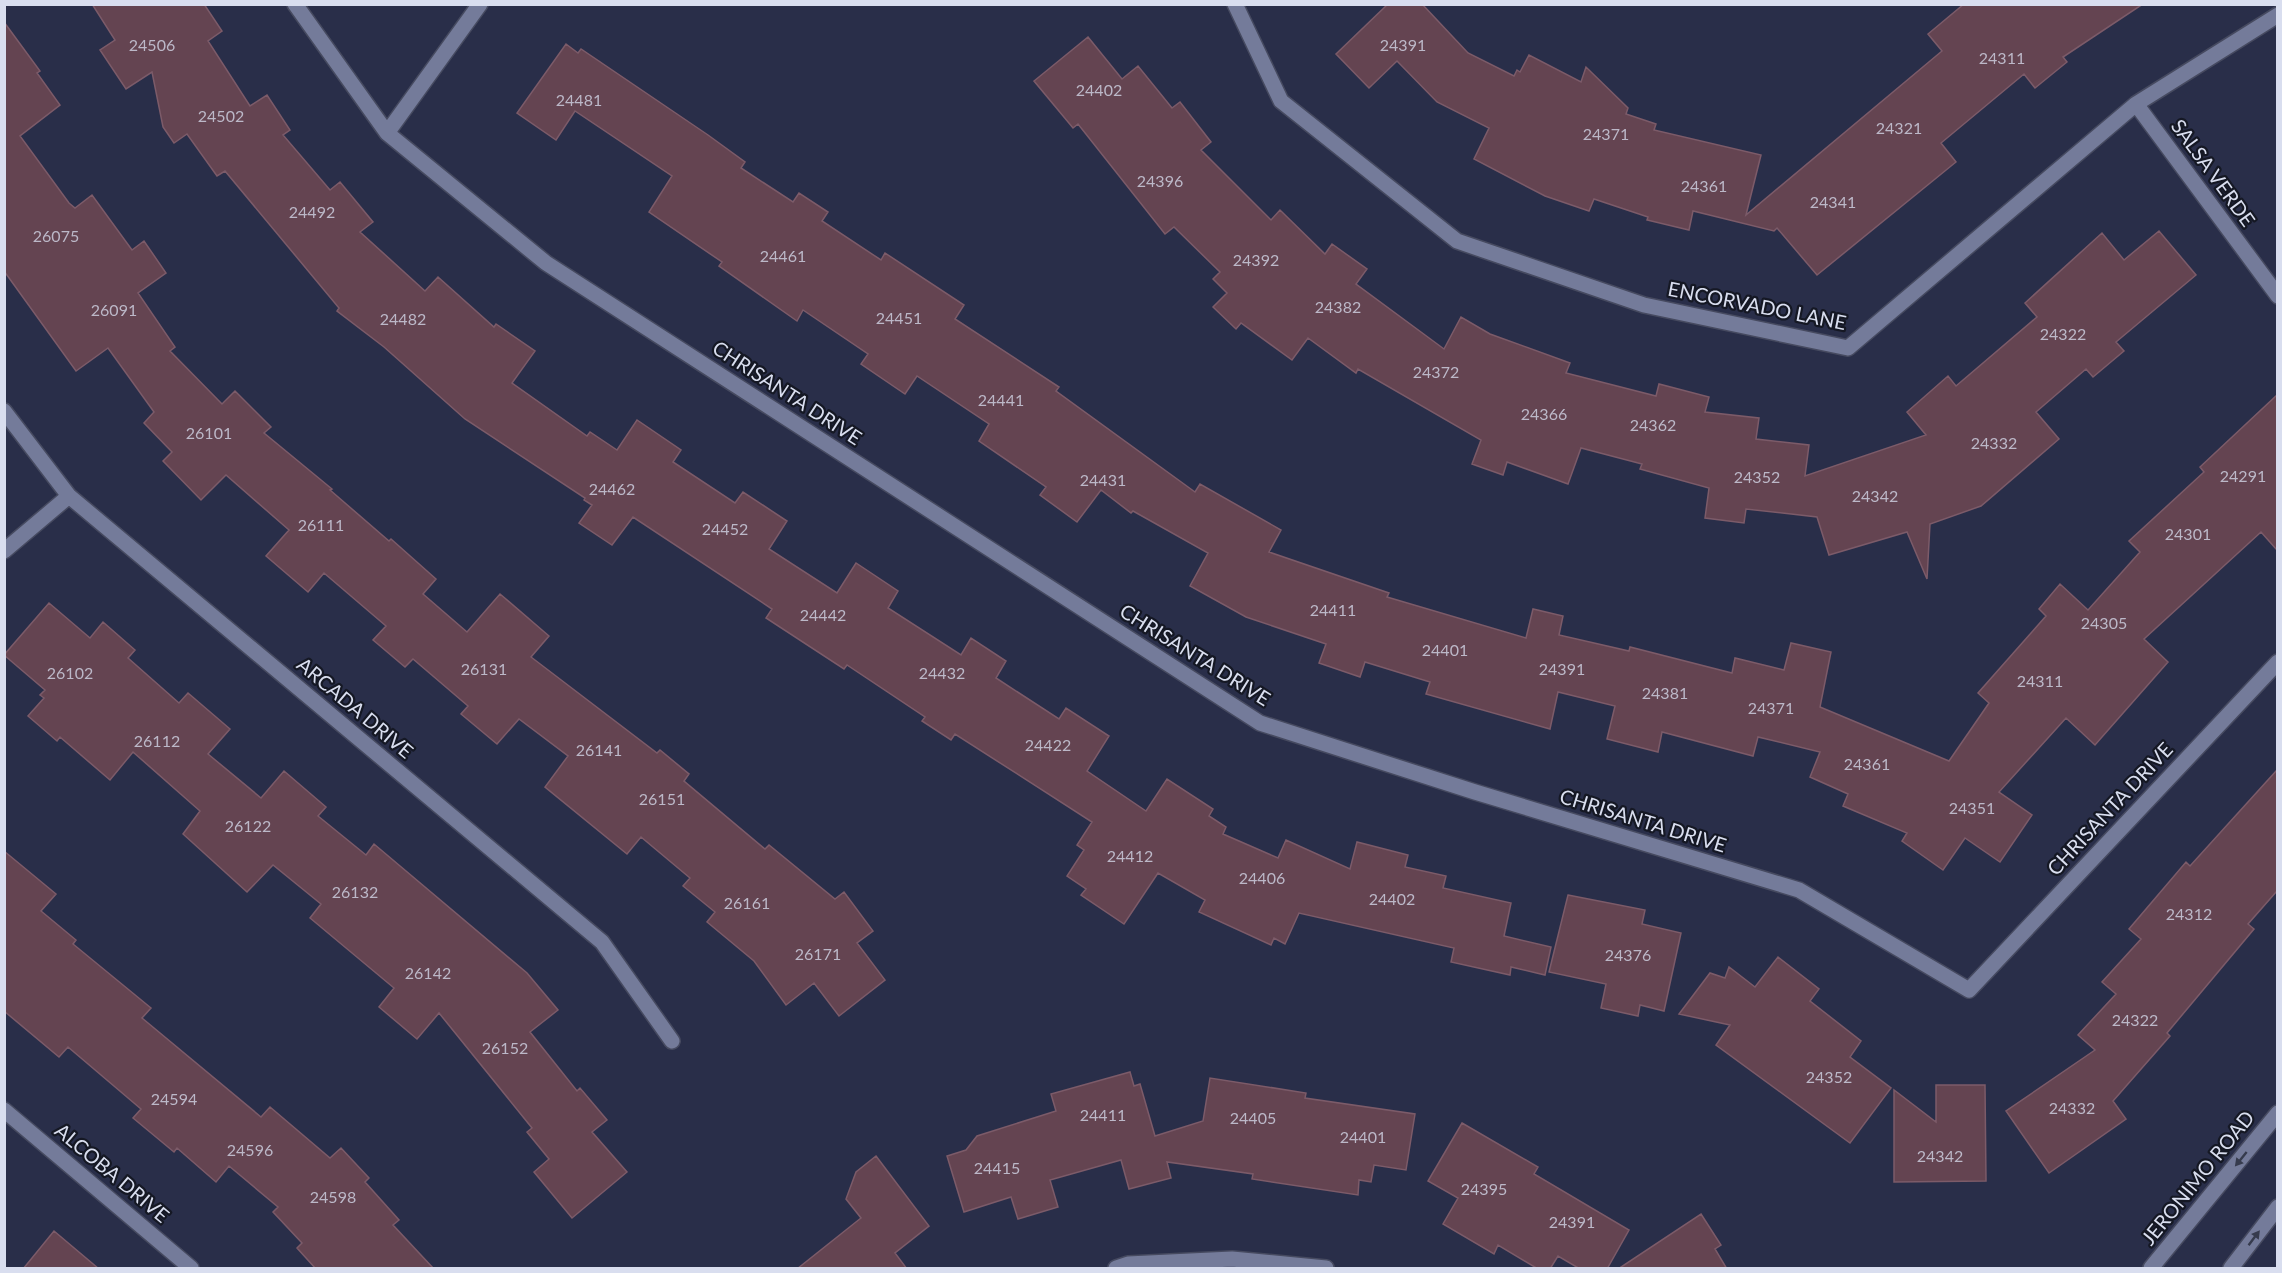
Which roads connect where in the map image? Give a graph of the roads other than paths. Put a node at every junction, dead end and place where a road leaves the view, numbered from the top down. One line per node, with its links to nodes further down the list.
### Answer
1 (295, 4): 6 (street, CHRISANTA DRIVE)
2 (480, 4): 6 (street)
3 (1235, 4): 5 (street, ENCORVADO LANE)
4 (2277, 15): 5 (street, ENCORVADO LANE)
5 (2136, 104): 7 (street, SALSA VERDE)
6 (387, 133): 11 (street, CHRISANTA DRIVE)
7 (2277, 296)
8 (4, 411): 9 (street, ARCADA DRIVE)
9 (69, 495): 10 (street); 12 (street, ARCADA DRIVE)
10 (4, 551)
11 (2277, 662)
12 (672, 1041)
13 (4, 1110): 16 (street, ALCOBA DRIVE)
14 (2277, 1113): 19 (street, JERONIMO ROAD, one-way to 19)
15 (2277, 1207): 20 (street, one-way to 15)
16 (191, 1269)
17 (1116, 1269): 18 (street)
18 (1326, 1269)
19 (2151, 1269)
20 (2231, 1269)

